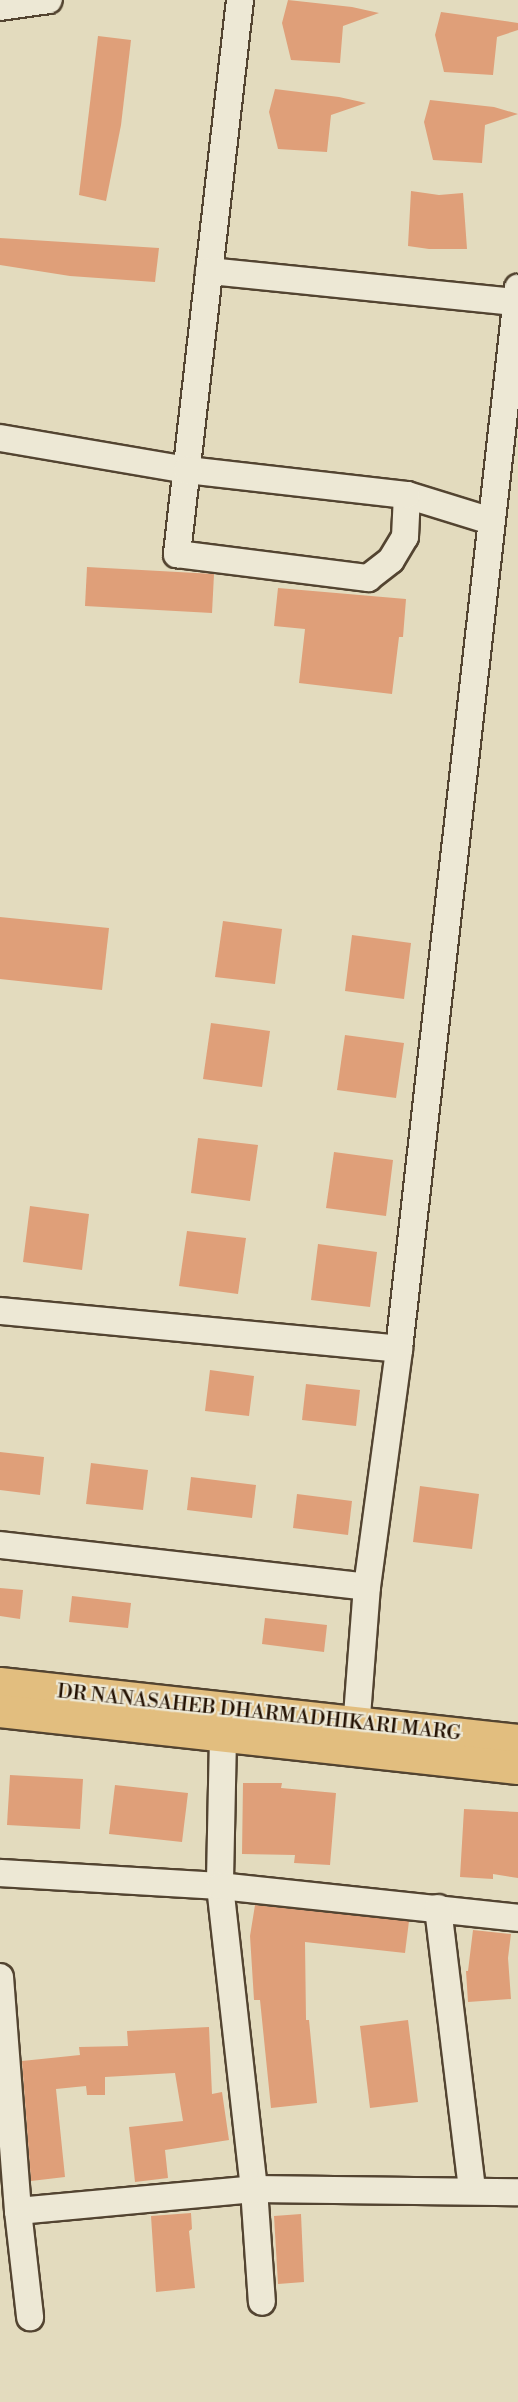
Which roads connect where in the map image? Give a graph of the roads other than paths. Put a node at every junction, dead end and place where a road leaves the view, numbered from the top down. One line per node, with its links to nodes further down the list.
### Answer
1 (49, 0): 3 (street)
2 (240, 0): 4 (street)
3 (0, 7)
4 (209, 271): 5 (street); 8 (street)
5 (517, 295): 6 (street)
6 (511, 415): 10 (street)
7 (0, 438): 8 (street)
8 (187, 470): 9 (street); 9 (street)
9 (407, 495): 10 (street)
10 (491, 521): 12 (street)
11 (0, 1311): 12 (street)
12 (399, 1349): 14 (street)
13 (0, 1545): 14 (street)
14 (367, 1587): 18 (street)
15 (0, 1684): 18 (main road, DR NANASAHEB DHARMADHIKARI MARG)
16 (0, 1711): 17 (main road, DR NANASAHEB DHARMADHIKARI MARG)
17 (223, 1737): 18 (main road, DR NANASAHEB DHARMADHIKARI MARG); 22 (street)
18 (355, 1738): 19 (main road, DR NANASAHEB DHARMADHIKARI MARG); 20 (main road, DR NANASAHEB DHARMADHIKARI MARG)
19 (518, 1741)
20 (518, 1768)
21 (0, 1873): 22 (street)
22 (220, 1886): 23 (street); 27 (street)
23 (438, 1908): 24 (street); 28 (street)
24 (518, 1918)
25 (0, 1977): 26 (street)
26 (5, 2099): 30 (street)
27 (254, 2189): 28 (street); 30 (street); 31 (street)
28 (472, 2190): 29 (street)
29 (518, 2192)
30 (18, 2211): 32 (street)
31 (262, 2302)
32 (30, 2317)

